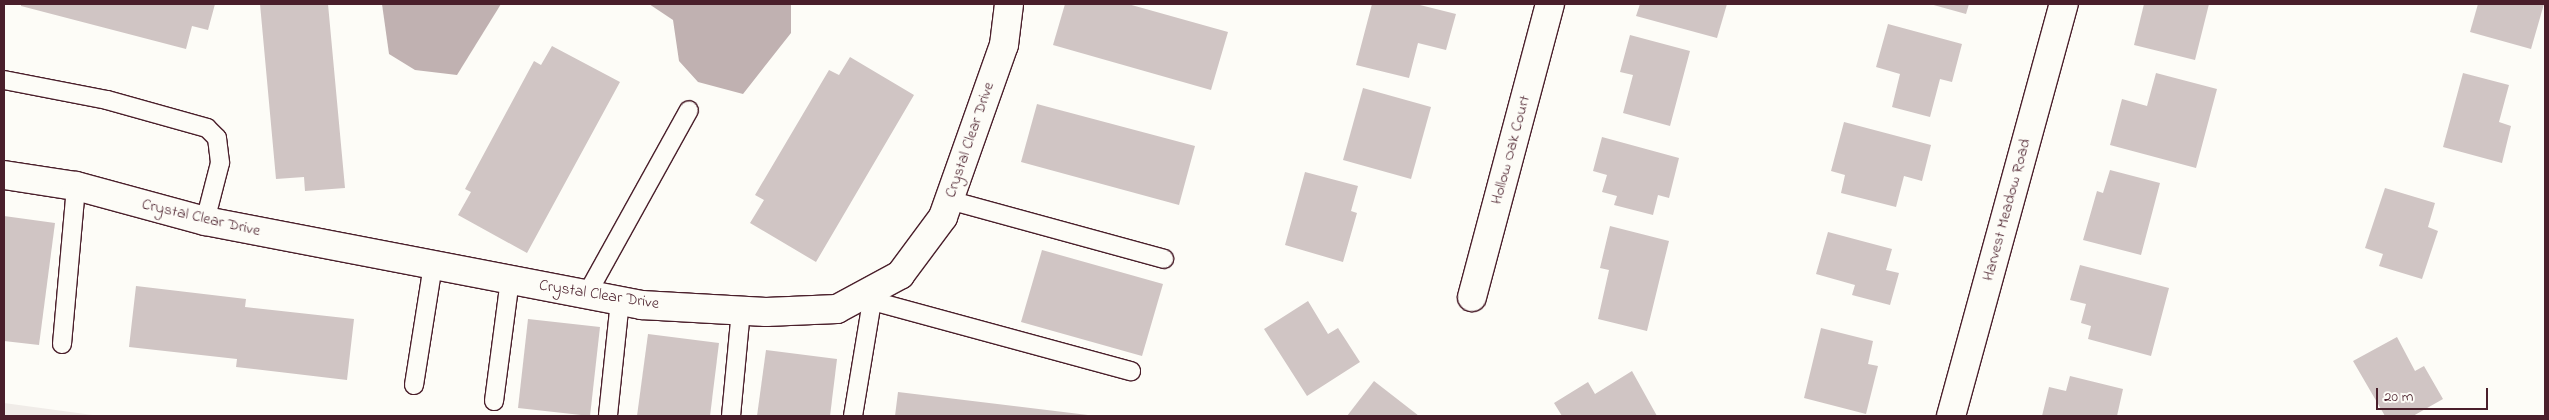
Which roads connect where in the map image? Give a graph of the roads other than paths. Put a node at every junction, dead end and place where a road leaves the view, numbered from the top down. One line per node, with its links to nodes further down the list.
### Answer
1 (1010, 4): 8 (street, Crystal Clear Drive)
2 (1550, 4): 14 (street, Hollow Oak Court)
3 (2064, 4): 25 (street, Harvest Meadow Road)
4 (4, 80): 9 (lane)
5 (689, 110): 13 (lane)
6 (4, 175): 7 (street, Crystal Clear Drive)
7 (76, 186): 9 (street, Crystal Clear Drive); 18 (lane)
8 (949, 200): 10 (lane); 15 (street, Crystal Clear Drive)
9 (205, 221): 11 (street, Crystal Clear Drive)
10 (1164, 259)
11 (433, 265): 12 (street, Crystal Clear Drive); 20 (lane)
12 (510, 280): 13 (street, Crystal Clear Drive); 21 (lane)
13 (587, 294): 16 (street, Crystal Clear Drive)
14 (1472, 297)
15 (865, 299): 17 (street, Crystal Clear Drive); 19 (lane); 24 (lane)
16 (620, 301): 17 (street, Crystal Clear Drive); 22 (lane)
17 (741, 311): 23 (lane)
18 (62, 344)
19 (1130, 372)
20 (414, 385)
21 (494, 401)
22 (608, 415)
23 (730, 416)
24 (853, 416)
25 (1951, 416)

